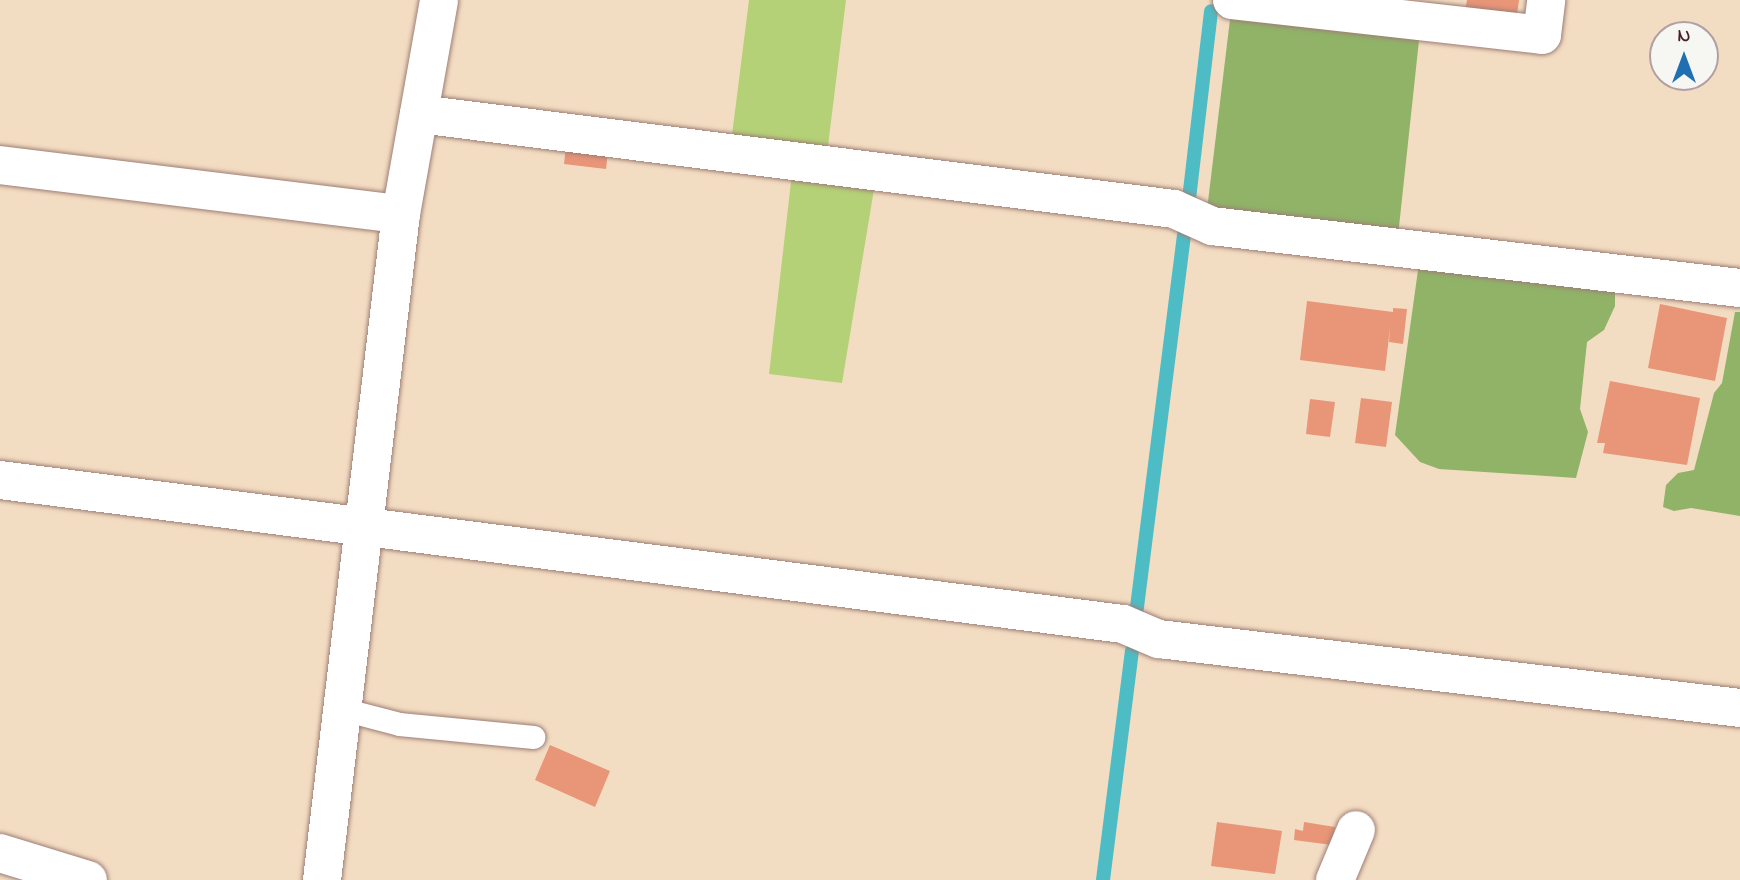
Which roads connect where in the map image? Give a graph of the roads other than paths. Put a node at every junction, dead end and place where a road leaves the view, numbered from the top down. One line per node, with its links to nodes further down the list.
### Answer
1 (439, 0): 4 (street)
2 (1232, 0): 3 (street)
3 (1546, 0)
4 (419, 114): 6 (street); 7 (street)
5 (0, 165): 6 (street)
6 (401, 214): 9 (street)
7 (1740, 288)
8 (0, 480): 9 (street)
9 (363, 528): 10 (street); 11 (street)
10 (1740, 708)
11 (342, 709): 12 (lane); 16 (street)
12 (533, 737)
13 (1356, 830): 17 (street)
14 (0, 853): 15 (street)
15 (88, 880)
16 (322, 880)
17 (1335, 880)

